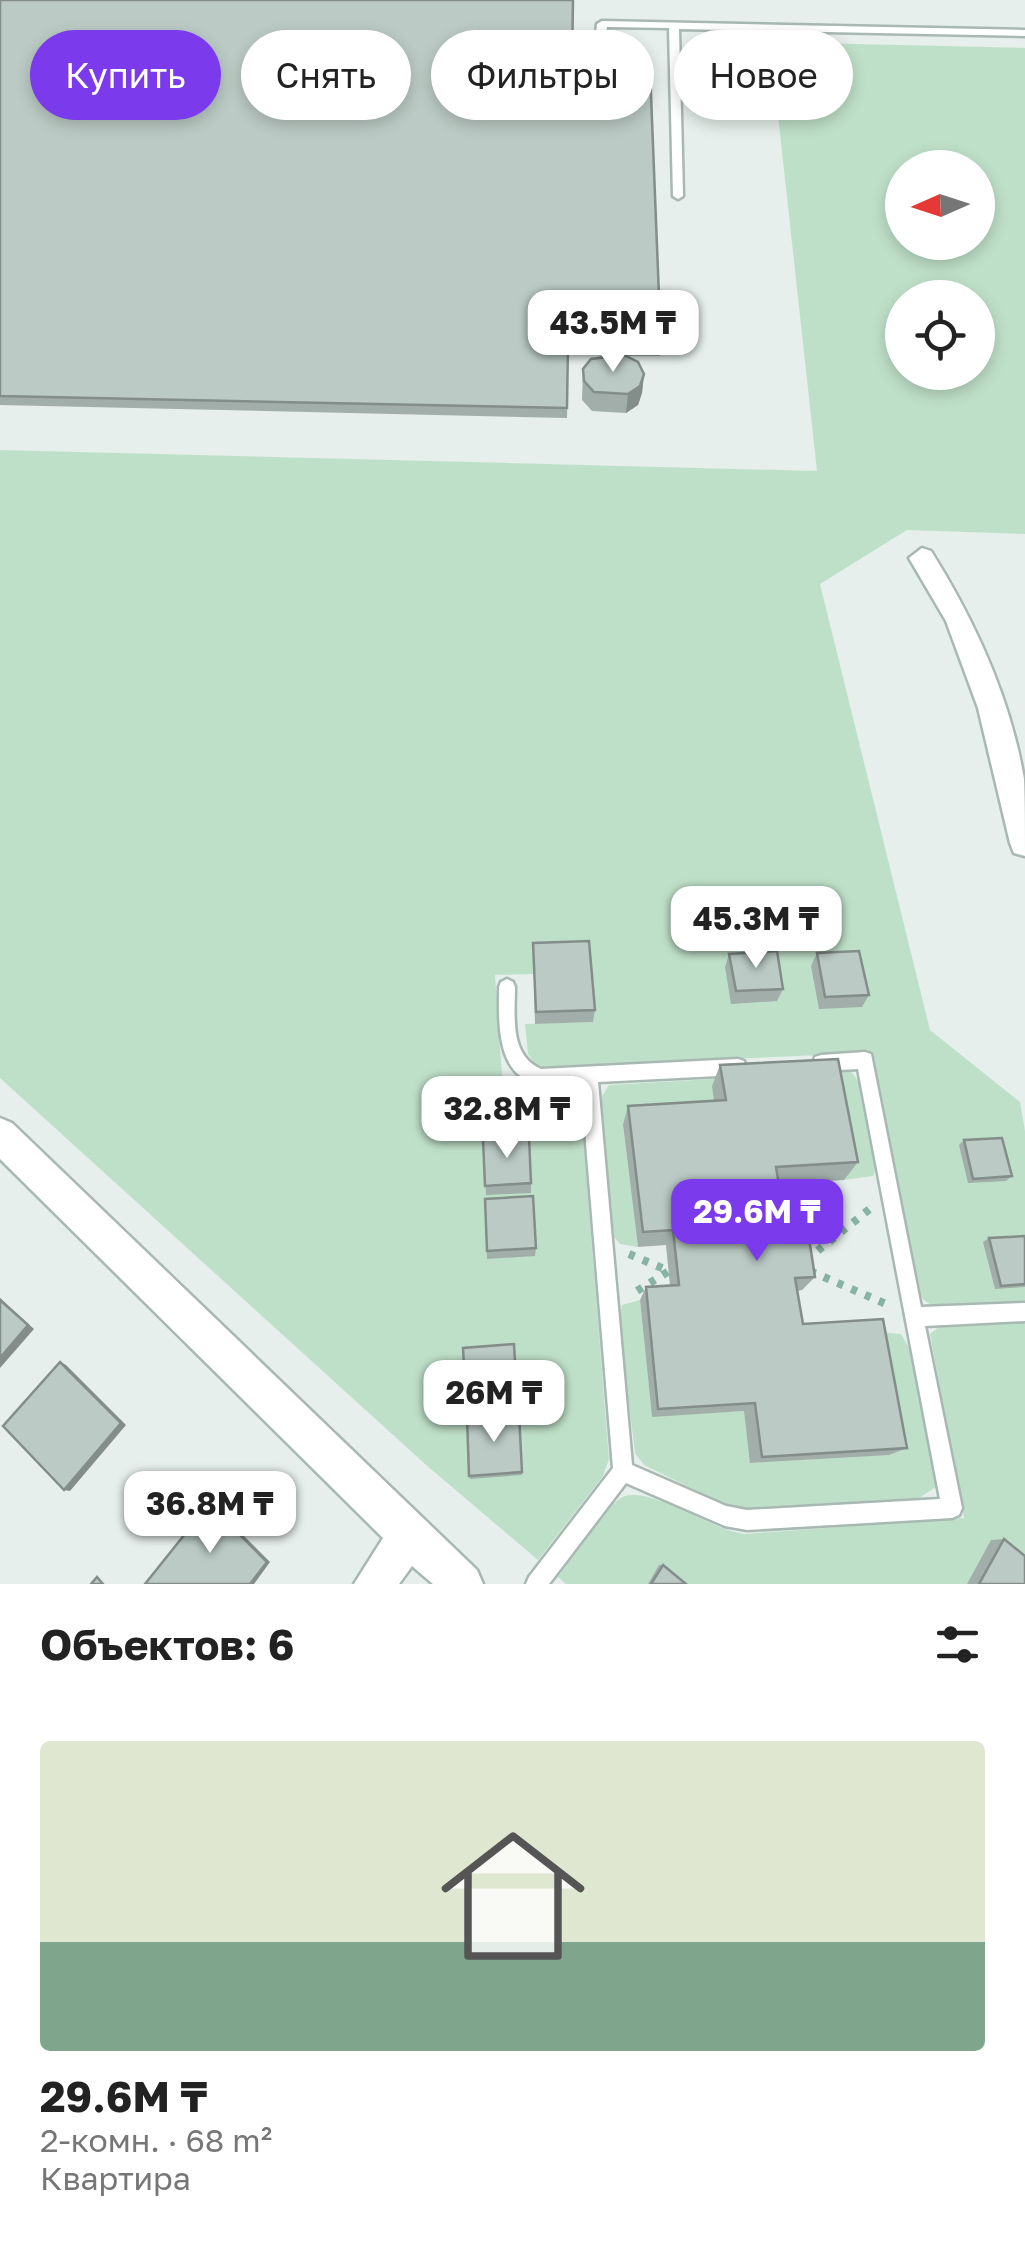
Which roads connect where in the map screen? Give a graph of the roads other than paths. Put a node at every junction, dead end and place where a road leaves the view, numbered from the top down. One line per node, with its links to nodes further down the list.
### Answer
1 (674, 25): 2 (lane); 3 (lane); 4 (lane)
2 (599, 30)
3 (1025, 33)
4 (678, 196)
5 (922, 558): 6 (street)
6 (1025, 843)
7 (507, 987): 10 (lane)
8 (810, 1063): 13 (lane)
9 (754, 1066): 10 (lane)
10 (589, 1076): 14 (lane)
11 (0, 1135): 15 (street)
12 (1025, 1312): 13 (lane)
13 (914, 1317): 14 (lane)
14 (623, 1471): 18 (lane)
15 (408, 1536): 16 (street); 17 (street)
16 (374, 1584)
17 (463, 1584)
18 (536, 1584)

